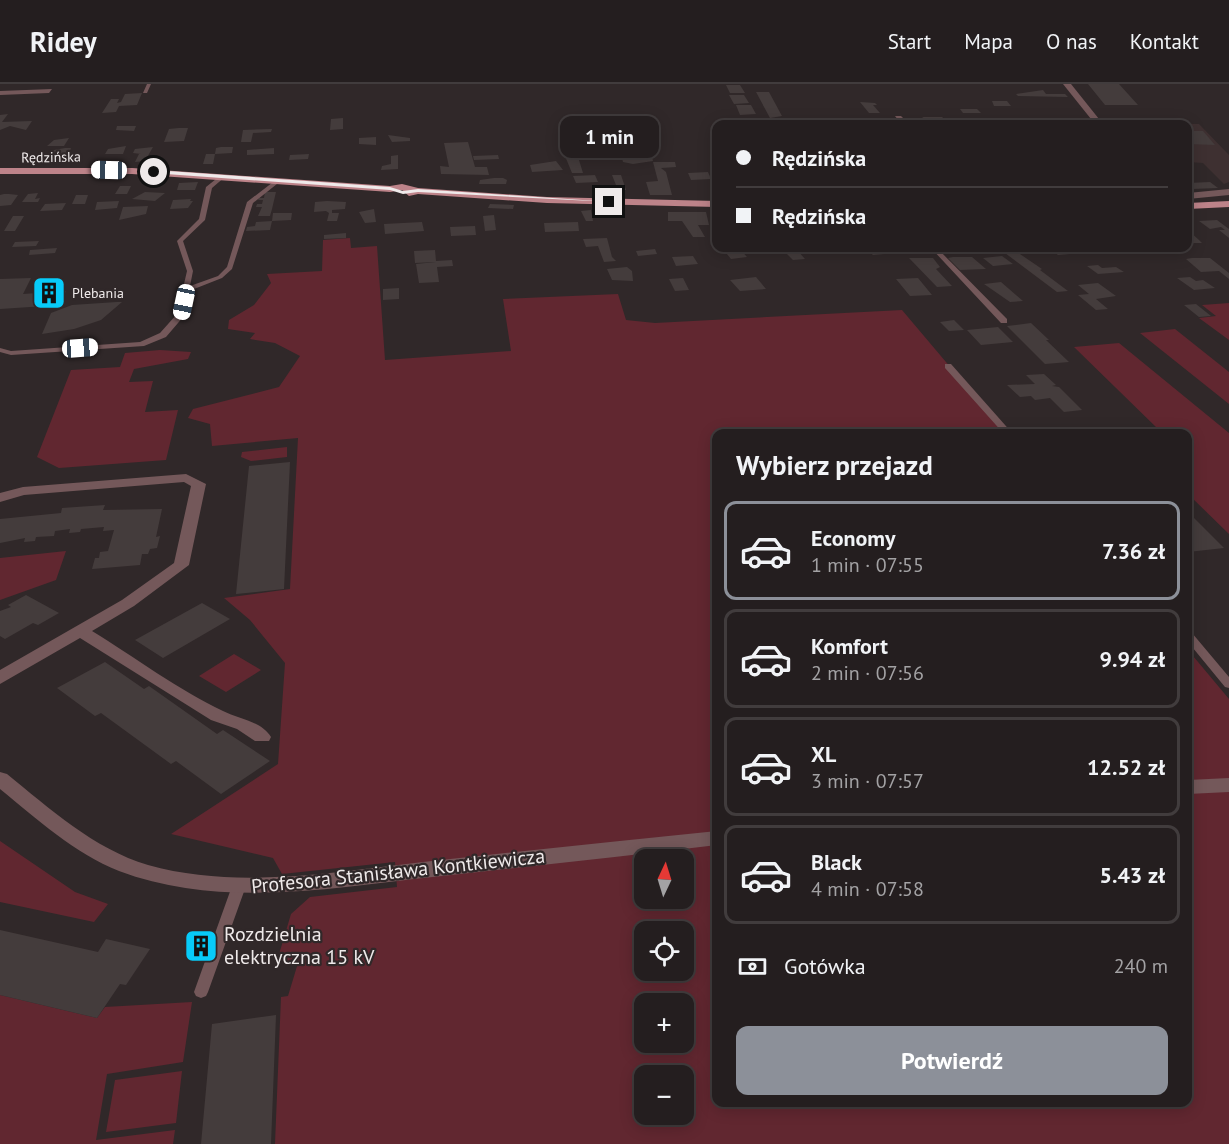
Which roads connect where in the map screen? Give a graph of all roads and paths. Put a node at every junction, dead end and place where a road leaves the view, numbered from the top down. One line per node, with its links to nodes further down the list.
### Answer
1 (149, 84): 4 (lane)
2 (1067, 84): 6 (street)
3 (48, 90): 5 (street)
4 (145, 92)
5 (0, 93)
6 (1096, 120)
7 (0, 171): 8 (main road, Rędzińska)
8 (223, 176): 9 (main road, Rędzińska); 18 (lane)
9 (279, 180): 12 (main road, Rędzińska); 18 (lane)
10 (1229, 192): 11 (street)
11 (1192, 196)
12 (712, 204)
13 (1229, 204): 14 (main road)
14 (1192, 206)
15 (1229, 209): 16 (main road)
16 (1192, 212)
17 (938, 252): 19 (lane)
18 (186, 290): 20 (lane)
19 (1004, 321)
20 (0, 350)
21 (948, 366): 22 (lane)
22 (1005, 429)
23 (0, 498): 24 (street)
24 (80, 631): 26 (street); 28 (street)
25 (1192, 640): 27 (lane)
26 (0, 678)
27 (1229, 684)
28 (262, 737)
29 (0, 779): 33 (street, Profesora Stanisława Kontkiewicza)
30 (1229, 785): 31 (street)
31 (1192, 787)
32 (712, 839): 33 (street, Profesora Stanisława Kontkiewicza)
33 (238, 886): 34 (lane)
34 (201, 992)

